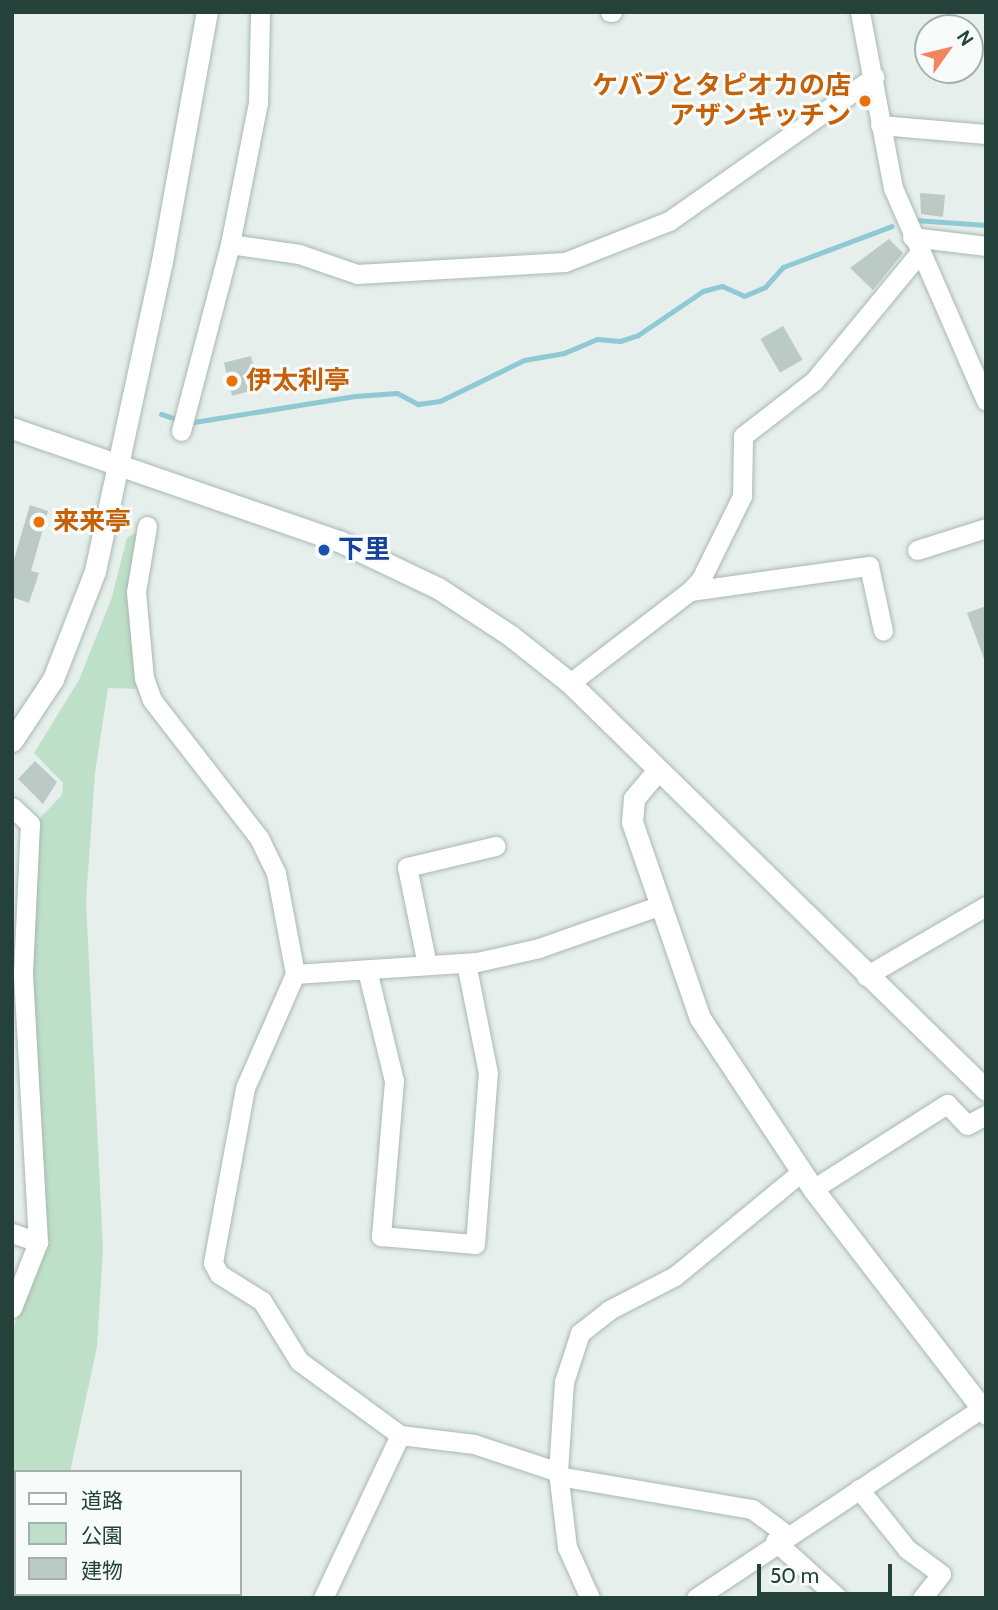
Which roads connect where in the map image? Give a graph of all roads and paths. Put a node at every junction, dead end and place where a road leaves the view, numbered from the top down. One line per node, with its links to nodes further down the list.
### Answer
1 (207, 12): 13 (street)
2 (260, 12): 7 (street)
3 (860, 12): 4 (street)
4 (874, 76): 5 (street); 7 (street)
5 (880, 125): 6 (street); 8 (street)
6 (986, 134)
7 (230, 244): 12 (street)
8 (915, 246): 9 (street); 10 (street); 17 (street)
9 (986, 246)
10 (986, 401)
11 (12, 428): 13 (street)
12 (181, 431)
13 (114, 463): 19 (street); 20 (street)
14 (147, 526): 30 (street)
15 (986, 527): 16 (street)
16 (917, 550)
17 (690, 591): 18 (street); 19 (street)
18 (883, 631)
19 (570, 683): 21 (street)
20 (12, 741)
21 (658, 770): 24 (street); 31 (street)
22 (12, 807): 29 (street)
23 (496, 846): 27 (street)
24 (657, 906): 26 (street); 35 (street)
25 (986, 906): 31 (street)
26 (466, 963): 27 (street); 28 (street)
27 (427, 965): 28 (street)
28 (367, 970): 30 (street)
29 (18, 974): 33 (street)
30 (295, 974): 40 (street)
31 (866, 976): 32 (street)
32 (986, 1090)
33 (21, 1113): 37 (street)
34 (986, 1115): 35 (street)
35 (807, 1180): 39 (street); 41 (street)
36 (12, 1233): 37 (street)
37 (38, 1242): 38 (street)
38 (12, 1308)
39 (983, 1412): 42 (street)
40 (400, 1436): 41 (street); 44 (street)
41 (558, 1474): 43 (street); 45 (street)
42 (859, 1489): 43 (street); 48 (street)
43 (781, 1538): 46 (street); 47 (street)
44 (323, 1598)
45 (590, 1598)
46 (696, 1598)
47 (838, 1598)
48 (922, 1598)

